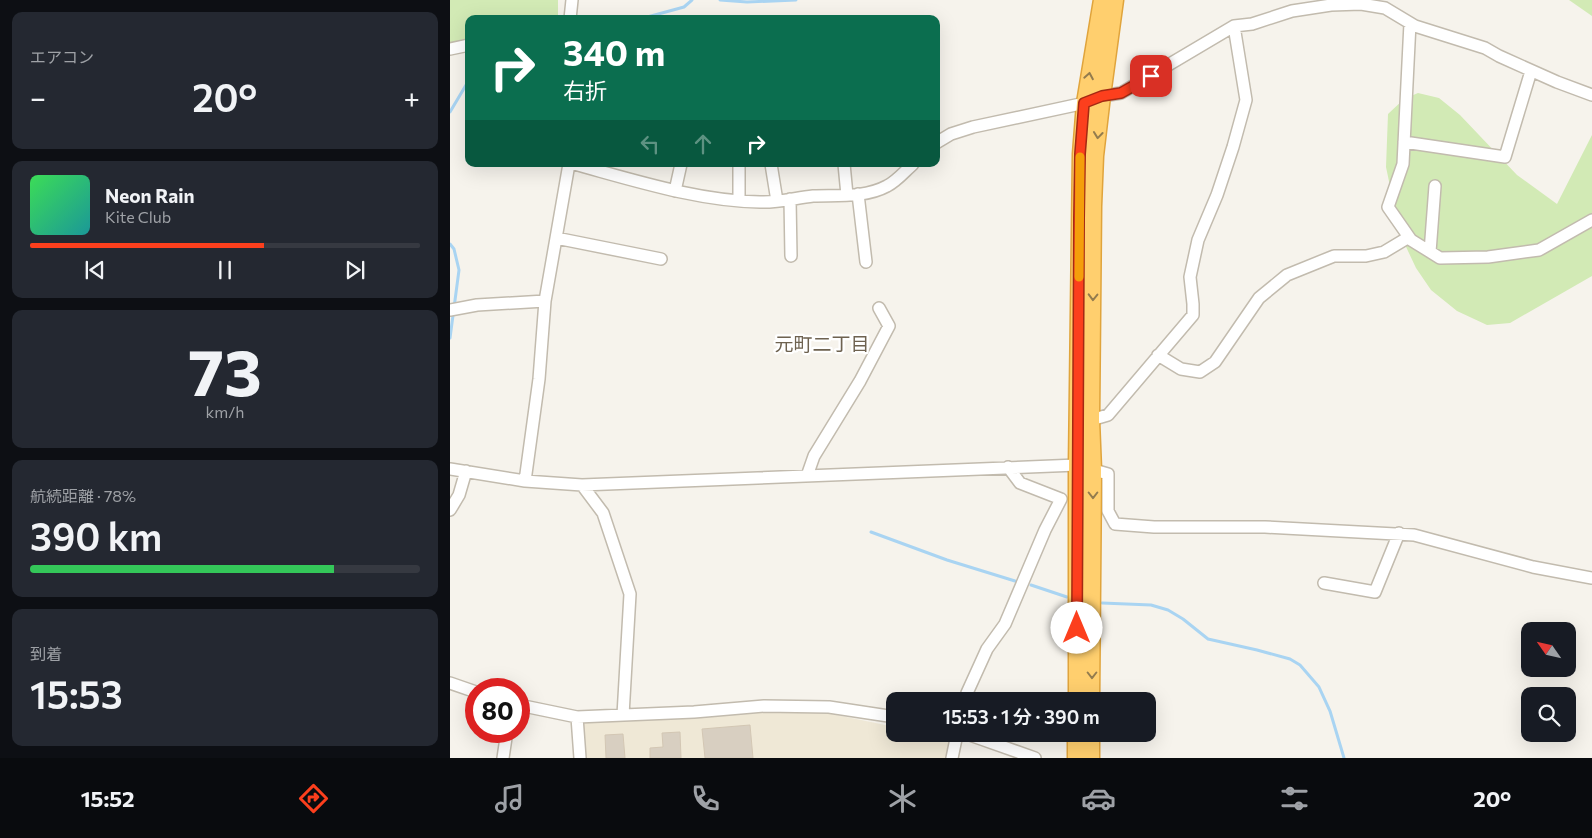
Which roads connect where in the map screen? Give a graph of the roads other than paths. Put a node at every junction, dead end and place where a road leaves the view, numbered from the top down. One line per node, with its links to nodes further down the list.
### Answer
1 (572, 0): 4 (street)
2 (1102, 0): 12 (highway, one-way to 2)
3 (1115, 0): 11 (highway)
4 (570, 15)
5 (1410, 23): 6 (street); 9 (street); 14 (street)
6 (1234, 26): 11 (street); 38 (street)
7 (465, 46): 8 (street)
8 (450, 49)
9 (1531, 71): 10 (street); 14 (street)
10 (1592, 95)
11 (1102, 96): 12 (street); 39 (highway, one-way to 39)
12 (1084, 103): 13 (street); 40 (highway)
13 (940, 141)
14 (1404, 142): 29 (street)
15 (568, 167): 30 (street)
16 (585, 167): 23 (street)
17 (680, 167): 23 (street)
18 (739, 167): 26 (street)
19 (772, 167): 27 (street)
20 (845, 167): 24 (street)
21 (910, 167): 24 (street)
22 (1435, 186): 31 (street)
23 (675, 191): 26 (street)
24 (853, 195): 25 (street); 34 (street)
25 (790, 199): 27 (street); 32 (street)
26 (739, 200): 27 (street)
27 (777, 200)
28 (1592, 220): 31 (street)
29 (1408, 237): 31 (street); 38 (street)
30 (556, 238): 33 (street); 35 (street)
31 (1430, 252)
32 (792, 256)
33 (661, 259)
34 (866, 262)
35 (545, 302): 37 (street); 46 (street)
36 (879, 308): 45 (street)
37 (450, 310)
38 (1158, 355): 39 (street)
39 (1091, 420): 43 (highway)
40 (1077, 465): 41 (street); 43 (street); 55 (highway)
41 (1008, 467): 45 (street); 54 (street)
42 (450, 468): 44 (street)
43 (1093, 470): 49 (street); 56 (highway, one-way to 56)
44 (466, 471): 46 (street); 48 (street)
45 (807, 476): 47 (street)
46 (525, 481): 47 (street)
47 (582, 485): 58 (street)
48 (450, 510)
49 (1399, 533): 50 (street); 51 (street)
50 (1592, 578)
51 (1324, 583)
52 (450, 683): 53 (street)
53 (465, 688)
54 (968, 692)
55 (1076, 692)
56 (1091, 692)
57 (530, 707): 60 (street)
58 (623, 715): 59 (street); 60 (street)
59 (886, 716)
60 (577, 717): 67 (street)
61 (955, 742): 68 (street)
62 (989, 742): 69 (street)
63 (1076, 742): 70 (highway)
64 (1091, 742): 71 (highway)
65 (505, 743): 66 (street)
66 (503, 758)
67 (580, 758)
68 (952, 758)
69 (1035, 758)
70 (1076, 758)
71 (1091, 758)

